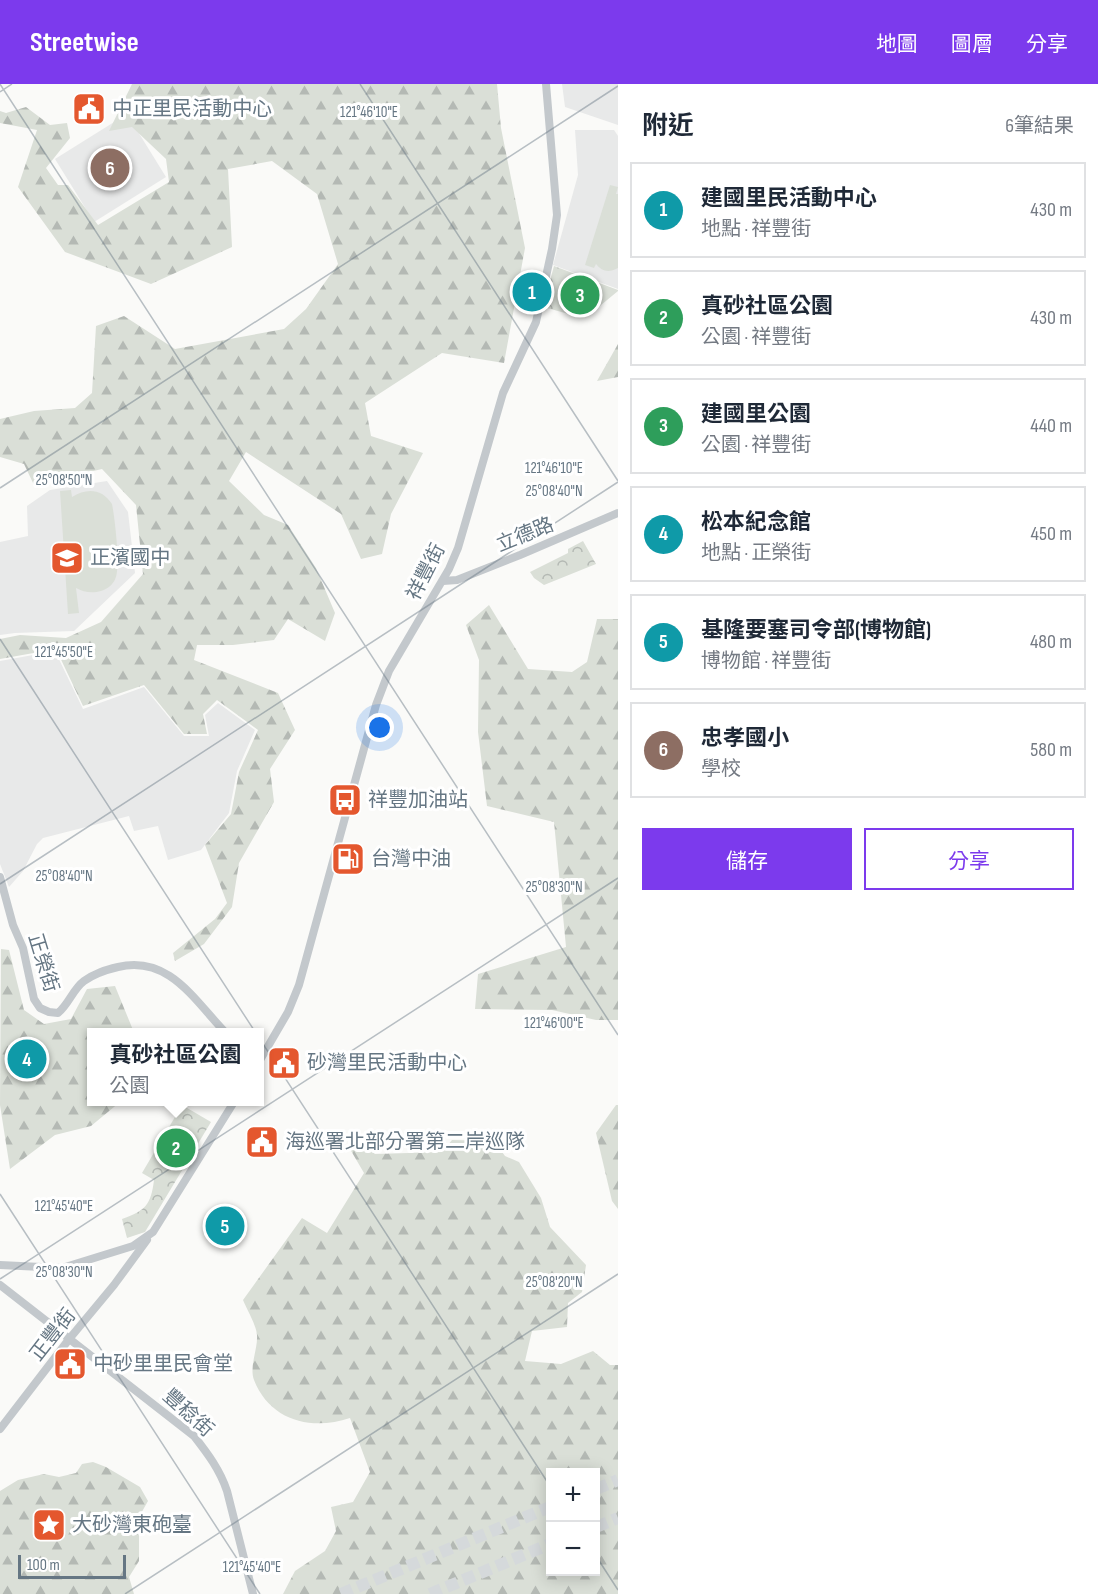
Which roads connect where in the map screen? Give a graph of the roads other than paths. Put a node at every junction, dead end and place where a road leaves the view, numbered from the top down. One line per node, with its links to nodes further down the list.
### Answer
1 (546, 84): 3 (street, 祥豐街)
2 (618, 513): 3 (street, 立德路)
3 (443, 581): 6 (street, 祥豐街)
4 (0, 877): 5 (street, 正榮街)
5 (221, 1028)
6 (264, 1053)
7 (231, 1106): 8 (street)
8 (153, 1232): 9 (street); 10 (street, 正豐街)
9 (122, 1250): 10 (street); 11 (street)
10 (130, 1264): 13 (street, 正豐街)
11 (0, 1265)
12 (0, 1285): 13 (street, 豐稔街)
13 (70, 1338): 14 (street, 正豐街); 15 (street, 豐稔街)
14 (0, 1429)
15 (253, 1594)

